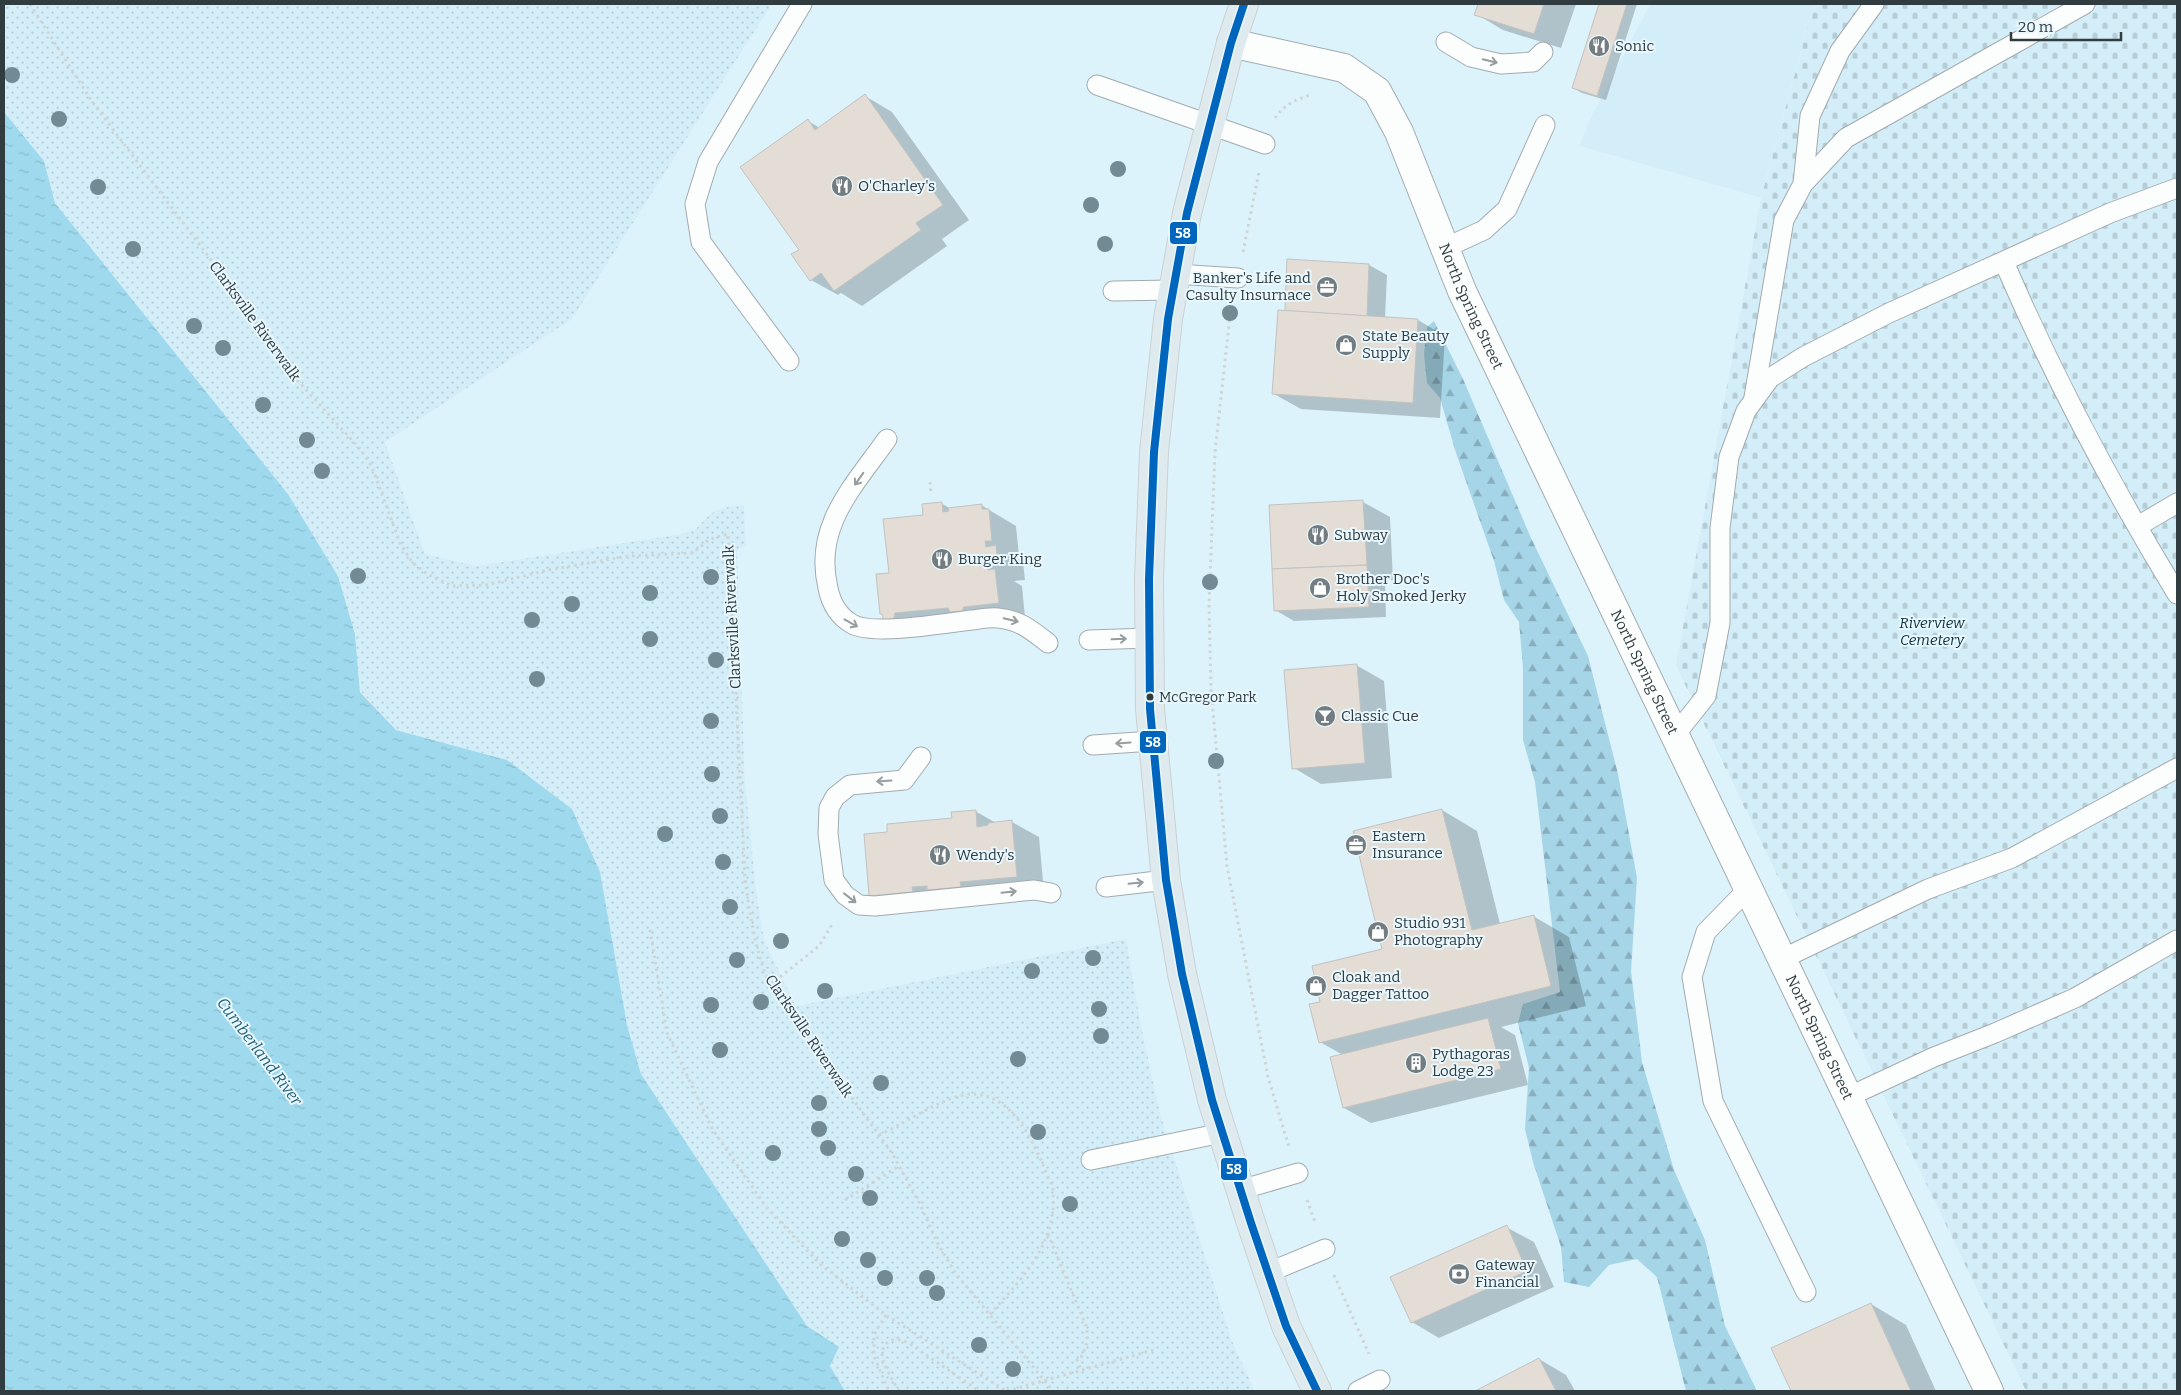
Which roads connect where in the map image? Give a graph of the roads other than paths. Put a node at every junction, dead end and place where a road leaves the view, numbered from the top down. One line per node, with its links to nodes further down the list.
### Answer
1 (802, 4): 19 (lane)
2 (1244, 4): 6 (highway)
3 (1874, 4): 12 (lane)
4 (2085, 4): 12 (lane)
5 (1446, 42): 7 (lane, one-way to 7)
6 (1231, 43): 9 (highway); 14 (street, North Spring Street)
7 (1543, 52)
8 (1097, 85): 9 (lane)
9 (1209, 125): 11 (lane); 17 (highway)
10 (1545, 126): 14 (lane)
11 (1265, 144)
12 (1803, 184): 20 (lane)
13 (2177, 188): 15 (lane)
14 (1445, 248): 28 (street, North Spring Street)
15 (2004, 262): 20 (lane); 23 (lane)
16 (1238, 278): 17 (lane)
17 (1174, 282): 18 (lane); 25 (highway)
18 (1113, 291)
19 (790, 361)
20 (1753, 401): 28 (lane)
21 (887, 440): 27 (lane, one-way to 27)
22 (2177, 503): 23 (lane)
23 (2138, 526): 24 (lane)
24 (2177, 594)
25 (1150, 638): 26 (lane, one-way to 25); 29 (highway)
26 (1089, 640)
27 (1048, 643)
28 (1675, 735): 35 (street, North Spring Street)
29 (1153, 741): 30 (lane, one-way to 30); 33 (highway)
30 (1094, 745)
31 (921, 757): 36 (lane, one-way to 36)
32 (2177, 768): 38 (lane)
33 (1166, 880): 34 (lane, one-way to 33); 40 (highway)
34 (1106, 887)
35 (1748, 889): 38 (street, North Spring Street); 46 (lane)
36 (1051, 893)
37 (2177, 940): 39 (lane)
38 (1782, 959): 39 (street, North Spring Street)
39 (1848, 1097): 50 (street, North Spring Street)
40 (1222, 1133): 41 (lane); 43 (highway)
41 (1091, 1160)
42 (1298, 1174): 43 (lane)
43 (1240, 1190): 45 (highway)
44 (1325, 1249): 45 (lane)
45 (1267, 1273): 48 (highway)
46 (1806, 1292)
47 (1380, 1380): 49 (lane)
48 (1317, 1391)
49 (1358, 1391)
50 (1990, 1391)

